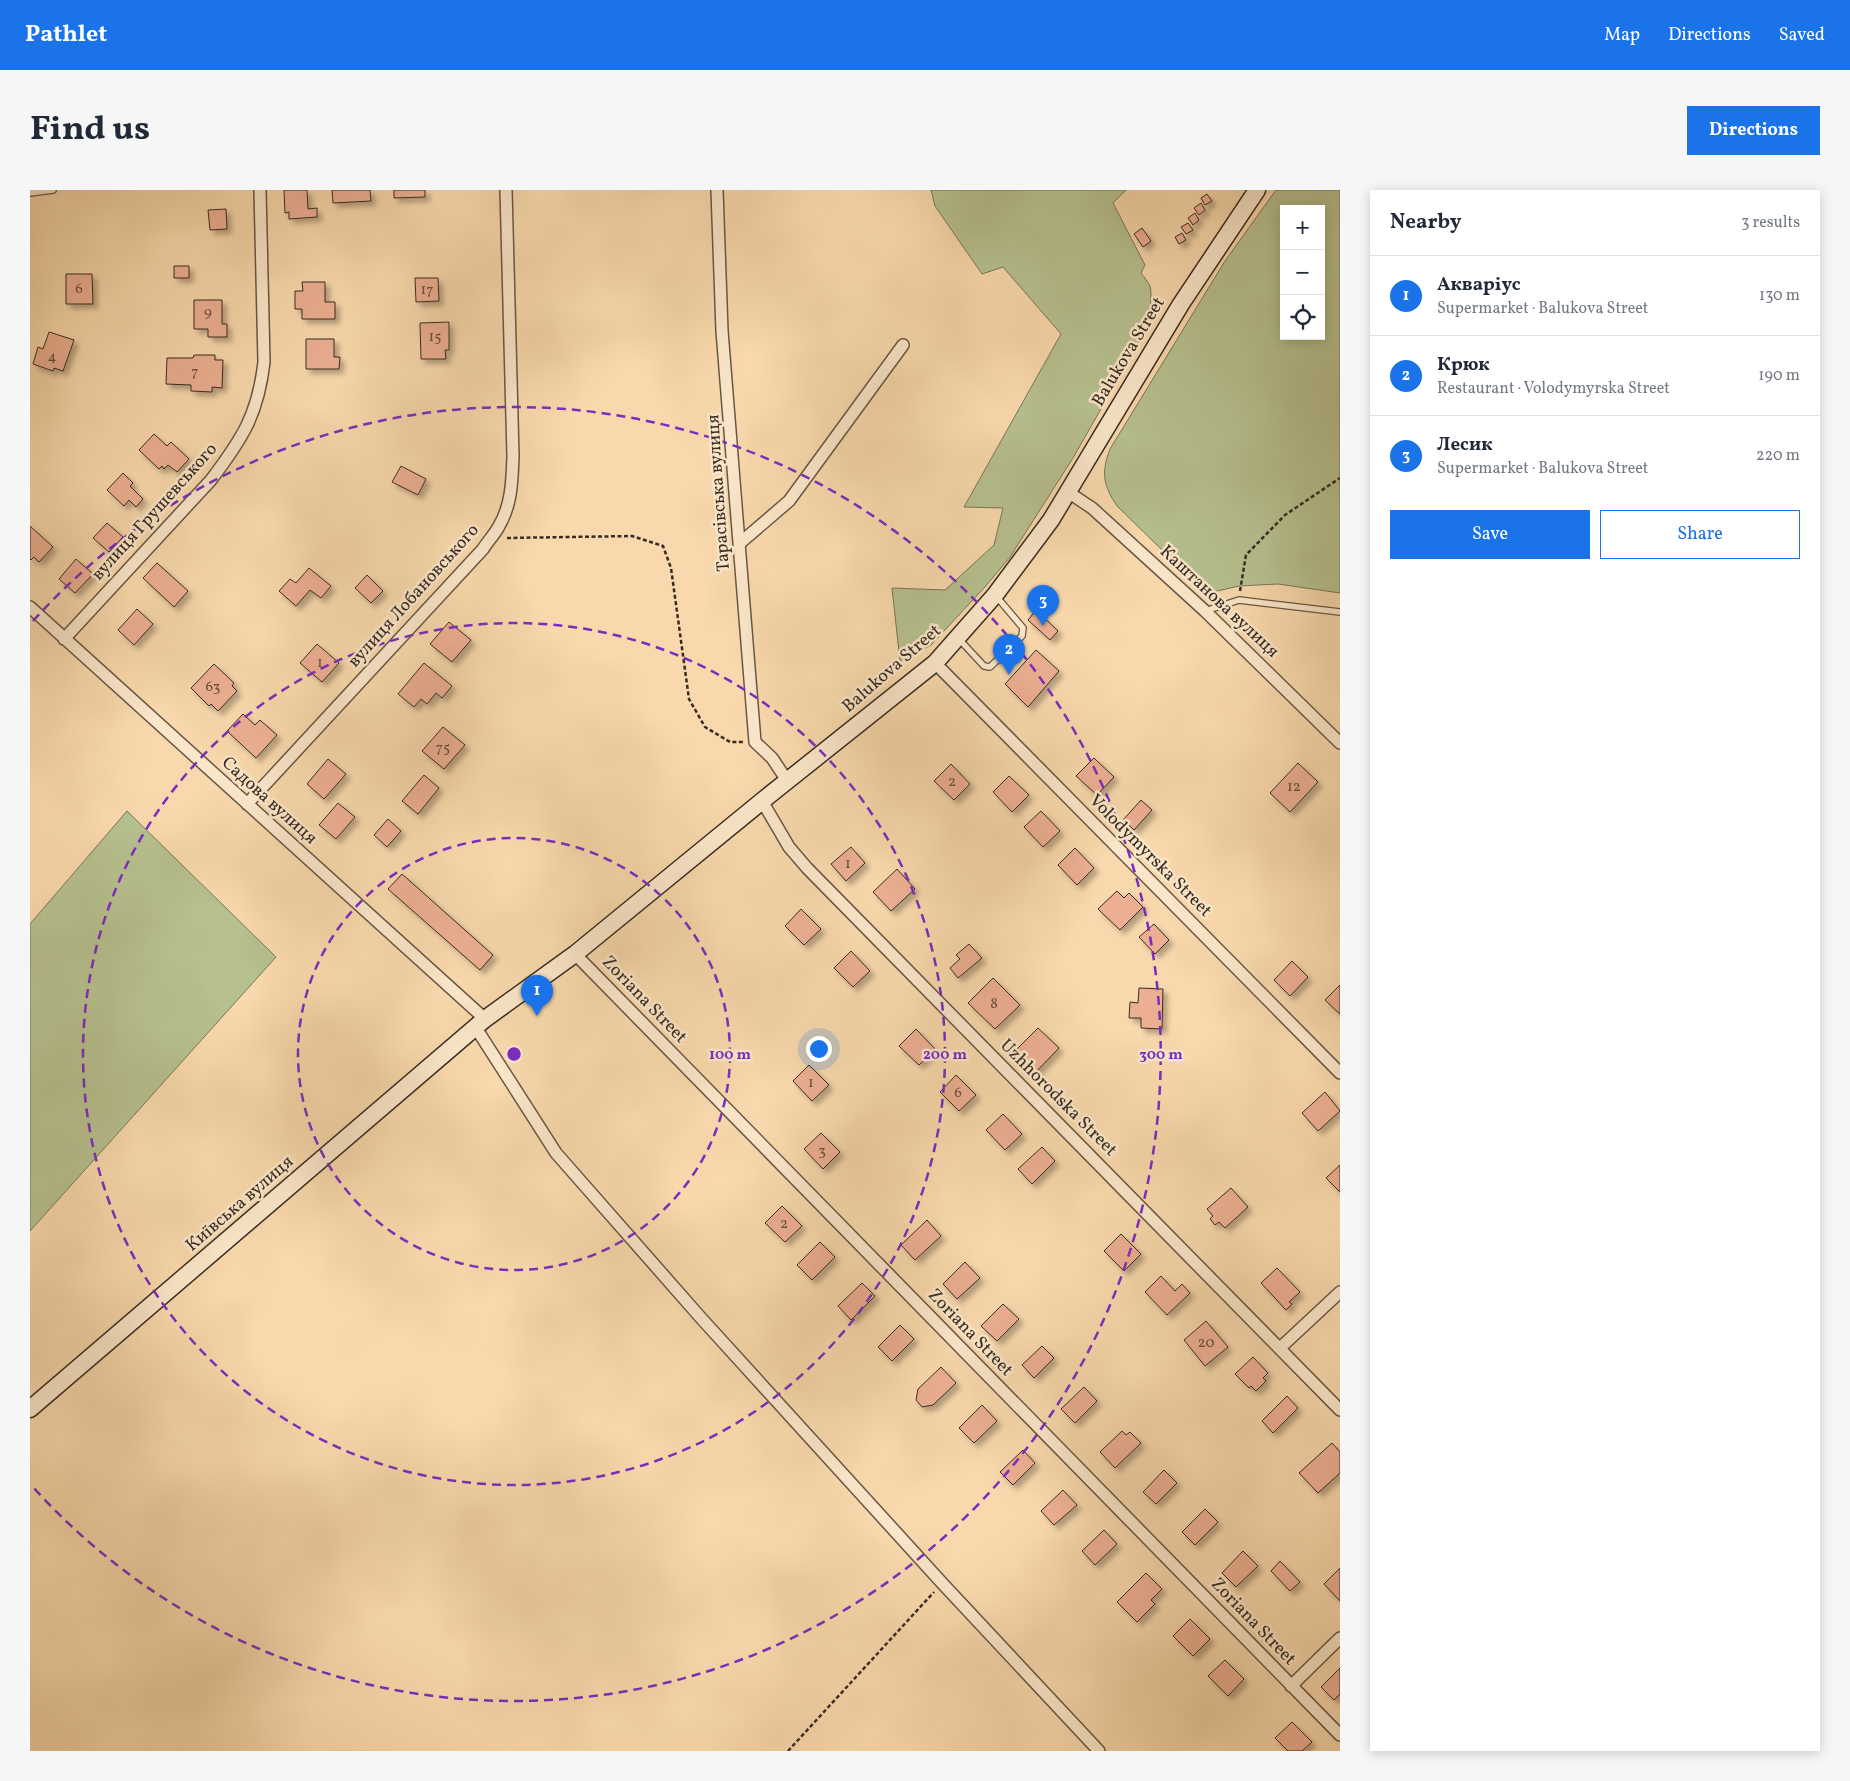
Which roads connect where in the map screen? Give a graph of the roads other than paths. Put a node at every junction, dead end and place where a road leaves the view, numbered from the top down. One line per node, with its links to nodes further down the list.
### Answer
1 (53, 190): 6 (lane)
2 (260, 190): 15 (street, вулиця Грушевського)
3 (506, 190): 20 (street, вулиця Лобановського)
4 (717, 190): 9 (street, Тарасівська вулиця)
5 (1257, 190): 8 (main road, Balukova Street)
6 (30, 193)
7 (903, 345): 9 (street)
8 (1068, 492): 10 (main road, Balukova Street); 12 (street, Каштанова вулиця)
9 (740, 542): 18 (street, Тарасівська вулиця)
10 (995, 595): 14 (main road, Balukova Street); 14 (lane)
11 (30, 607): 15 (street, Садова вулиця)
12 (1205, 611): 13 (lane); 17 (street, Каштанова вулиця)
13 (1340, 612)
14 (958, 638): 16 (main road, Balukova Street)
15 (64, 639): 20 (street, Садова вулиця)
16 (935, 663): 18 (main road, Balukova Street); 23 (street, Volodymyrska Street)
17 (1340, 743)
18 (788, 782): 19 (main road, Balukova Street)
19 (762, 800): 21 (main road, Balukova Street); 25 (street, Uzhhorodska Street)
20 (246, 804): 22 (street, Садова вулиця)
21 (575, 954): 22 (main road, Balukova Street); 29 (street, Zoriana Street)
22 (480, 1024): 26 (main road, Київська вулиця); 31 (street, Садова вулиця)
23 (1340, 1073)
24 (1340, 1292): 25 (street)
25 (1280, 1348): 27 (street, Uzhhorodska Street)
26 (30, 1409)
27 (1340, 1410)
28 (1340, 1638): 29 (street)
29 (1291, 1686): 30 (street, Zoriana Street)
30 (1340, 1735)
31 (1099, 1751)

